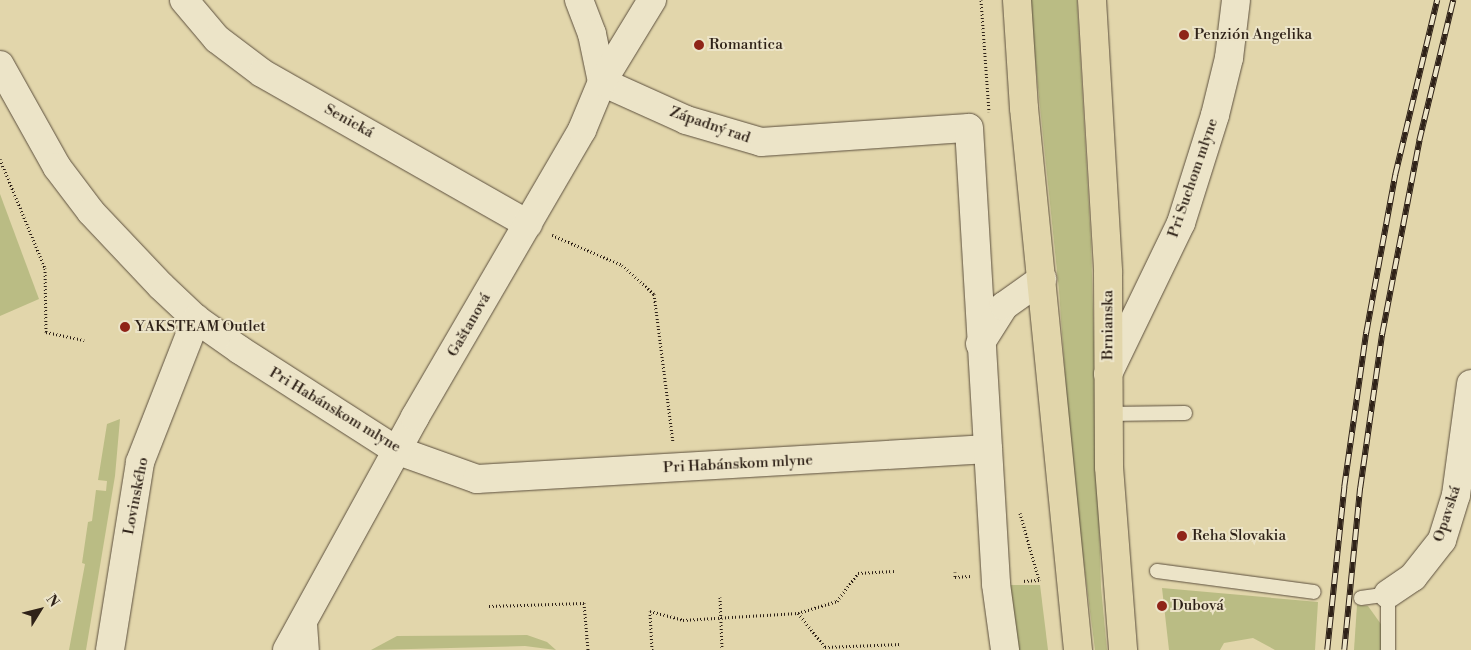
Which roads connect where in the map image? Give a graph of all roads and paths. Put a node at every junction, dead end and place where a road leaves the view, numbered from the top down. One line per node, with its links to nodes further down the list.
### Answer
1 (184, 0): 12 (street, Senická)
2 (579, 0): 9 (street)
3 (652, 0): 9 (street, Gaštanová)
4 (981, 0): 10 (path)
5 (1017, 0): 13 (main road)
6 (1092, 0): 17 (main road, Brnianska)
7 (1236, 0): 17 (street, Pri Suchom mlyne)
8 (0, 65): 14 (street, Pri Habánskom mlyne)
9 (602, 82): 10 (street, Západný rad); 12 (street, Gaštanová)
10 (969, 128): 16 (street)
11 (0, 159): 15 (path)
12 (528, 224): 22 (street, Gaštanová); 23 (path)
13 (1042, 278): 16 (street); 43 (main road)
14 (196, 319): 22 (street, Pri Habánskom mlyne); 37 (street, Lovinského)
15 (84, 340)
16 (980, 344): 21 (street)
17 (1108, 374): 20 (main road, Brnianska)
18 (1471, 384): 29 (street, Opavská)
19 (1185, 413): 20 (lane)
20 (1107, 414): 44 (main road, Brnianska)
21 (988, 449): 23 (street, Pri Habánskom mlyne); 42 (street)
22 (396, 450): 23 (street, Pri Habánskom mlyne); 35 (street, Gaštanová)
23 (676, 467)
24 (894, 571): 33 (path)
25 (1157, 571): 28 (lane)
26 (955, 572): 27 (path)
27 (978, 576)
28 (1314, 592)
29 (1388, 594): 31 (lane); 45 (lane)
30 (720, 597): 34 (path)
31 (1361, 598)
32 (488, 606): 39 (path)
33 (798, 613): 34 (path); 36 (path)
34 (720, 617): 40 (path); 41 (path)
35 (304, 637): 38 (street, Gaštanová)
36 (902, 644)
37 (110, 650)
38 (287, 650)
39 (588, 650)
40 (652, 650)
41 (722, 650)
42 (1005, 650)
43 (1078, 650)
44 (1123, 650)
45 (1388, 650)

